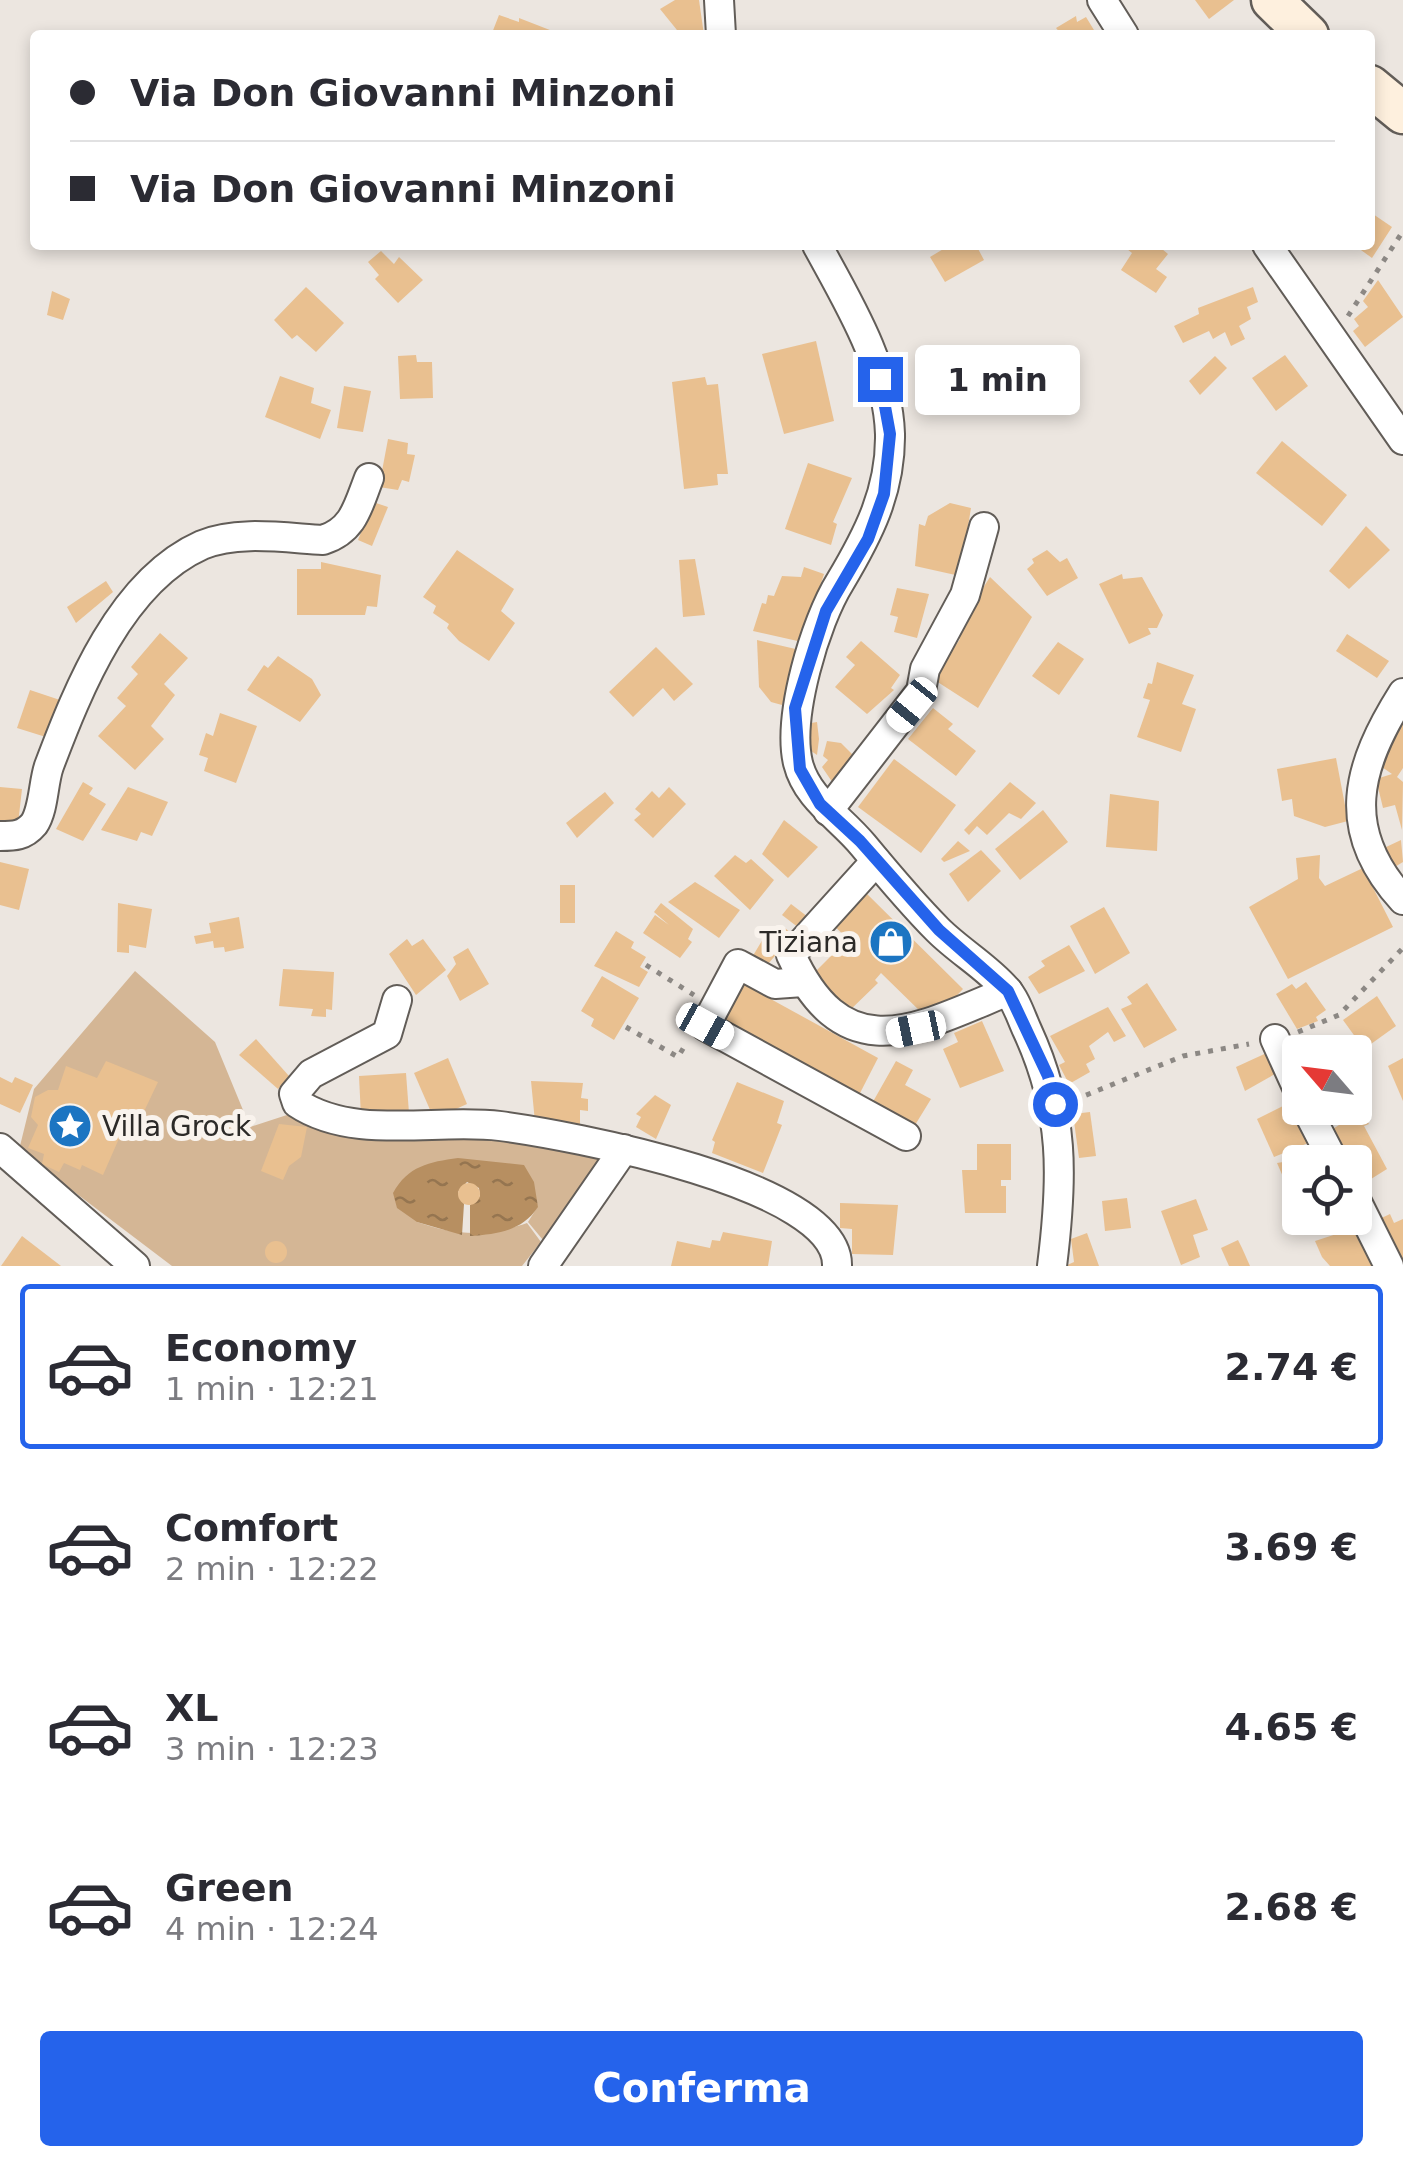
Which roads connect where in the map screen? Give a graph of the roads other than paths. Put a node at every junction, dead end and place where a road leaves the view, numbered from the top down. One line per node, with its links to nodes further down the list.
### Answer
1 (719, 0): 4 (street)
2 (1102, 0): 5 (street)
3 (1272, 0): 6 (main road)
4 (720, 30)
5 (1121, 30)
6 (1303, 30)
7 (1375, 90): 8 (main road)
8 (1403, 113)
9 (819, 250): 15 (street)
10 (1269, 250): 11 (street)
11 (1403, 440)
12 (369, 478): 16 (street)
13 (984, 528): 15 (street)
14 (1403, 693): 18 (street)
15 (828, 812): 17 (street)
16 (0, 836)
17 (876, 861): 19 (street); 20 (street)
18 (1403, 900)
19 (803, 982): 20 (street); 24 (street)
20 (1008, 991): 31 (street)
21 (396, 1000): 26 (street)
22 (1275, 1039): 23 (street)
23 (1282, 1054)
24 (906, 1136)
25 (0, 1148): 28 (street)
26 (624, 1148): 29 (street); 30 (street)
27 (1372, 1233): 32 (street)
28 (135, 1266)
29 (542, 1266)
30 (838, 1266)
31 (1052, 1266)
32 (1388, 1266)

